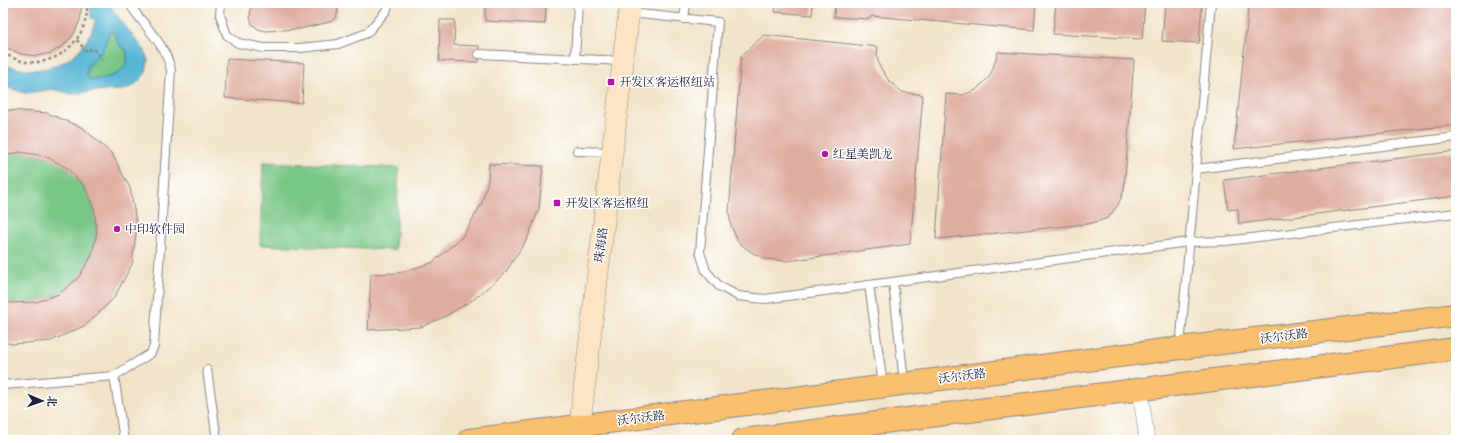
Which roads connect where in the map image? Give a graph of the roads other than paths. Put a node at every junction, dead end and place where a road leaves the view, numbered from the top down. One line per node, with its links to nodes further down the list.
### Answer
1 (129, 3): 24 (lane)
2 (221, 3): 3 (lane)
3 (389, 3)
4 (578, 3): 10 (lane)
5 (686, 3): 8 (lane)
6 (1211, 3): 15 (lane)
7 (630, 8): 8 (lane); 11 (main road, 珠海路)
8 (684, 19): 19 (lane)
9 (479, 54): 10 (lane)
10 (575, 59): 11 (lane)
11 (623, 61): 14 (main road, 珠海路)
12 (1456, 137): 15 (lane)
13 (577, 151): 14 (lane)
14 (612, 152): 28 (main road, 珠海路)
15 (1196, 169): 17 (lane)
16 (1456, 213): 17 (lane)
17 (1189, 242): 18 (lane); 21 (lane)
18 (893, 282): 19 (lane); 26 (lane)
19 (869, 285): 26 (lane)
20 (1456, 315): 21 (highway, 沃尔沃路)
21 (1180, 348): 26 (highway, 沃尔沃路)
22 (1456, 349): 27 (highway)
23 (207, 370): 30 (lane)
24 (114, 376): 25 (lane); 29 (lane)
25 (3, 385)
26 (894, 385): 28 (highway, 沃尔沃路)
27 (1140, 389): 32 (highway); 33 (street)
28 (578, 433): 31 (highway, 沃尔沃路)
29 (124, 440)
30 (217, 440)
31 (469, 440)
32 (743, 440)
33 (1147, 440)

